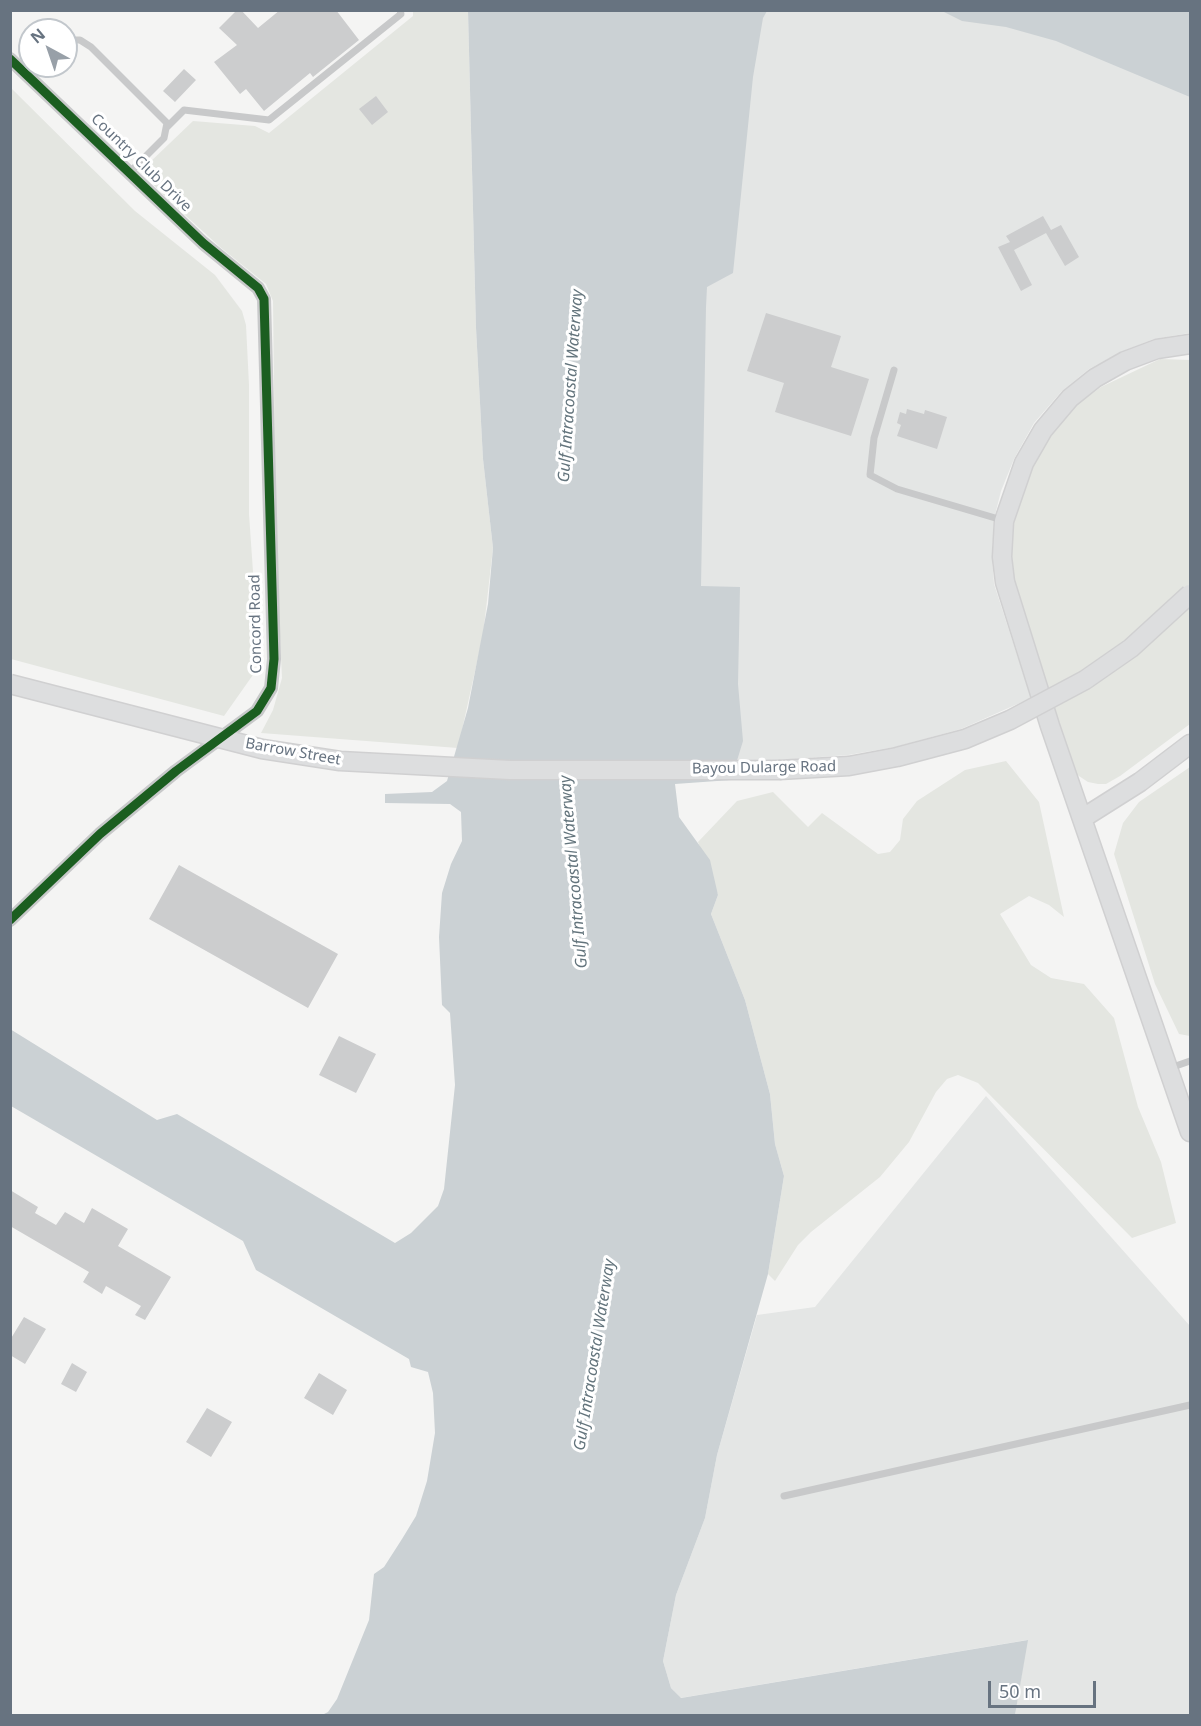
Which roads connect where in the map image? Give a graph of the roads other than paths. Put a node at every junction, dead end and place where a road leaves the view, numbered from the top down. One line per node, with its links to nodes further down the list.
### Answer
1 (400, 10): 4 (lane)
2 (78, 40): 4 (lane)
3 (39, 78): 5 (street, Country Club Drive)
4 (167, 127): 5 (lane)
5 (129, 173): 6 (street, Country Club Drive)
6 (254, 285): 15 (street, Concord Road)
7 (1191, 344): 9 (main road)
8 (894, 370): 9 (lane)
9 (1005, 521): 14 (main road)
10 (1191, 594): 13 (main road, Bayou Dularge Road, bridge)
11 (10, 684): 13 (main road, Barrow Street, bridge)
12 (1191, 744): 14 (main road)
13 (510, 770)
14 (1083, 818): 17 (main road)
15 (10, 921)
16 (1191, 1061): 17 (lane)
17 (1169, 1069): 18 (main road)
18 (1191, 1132)
19 (1191, 1405): 20 (lane)
20 (784, 1496)

